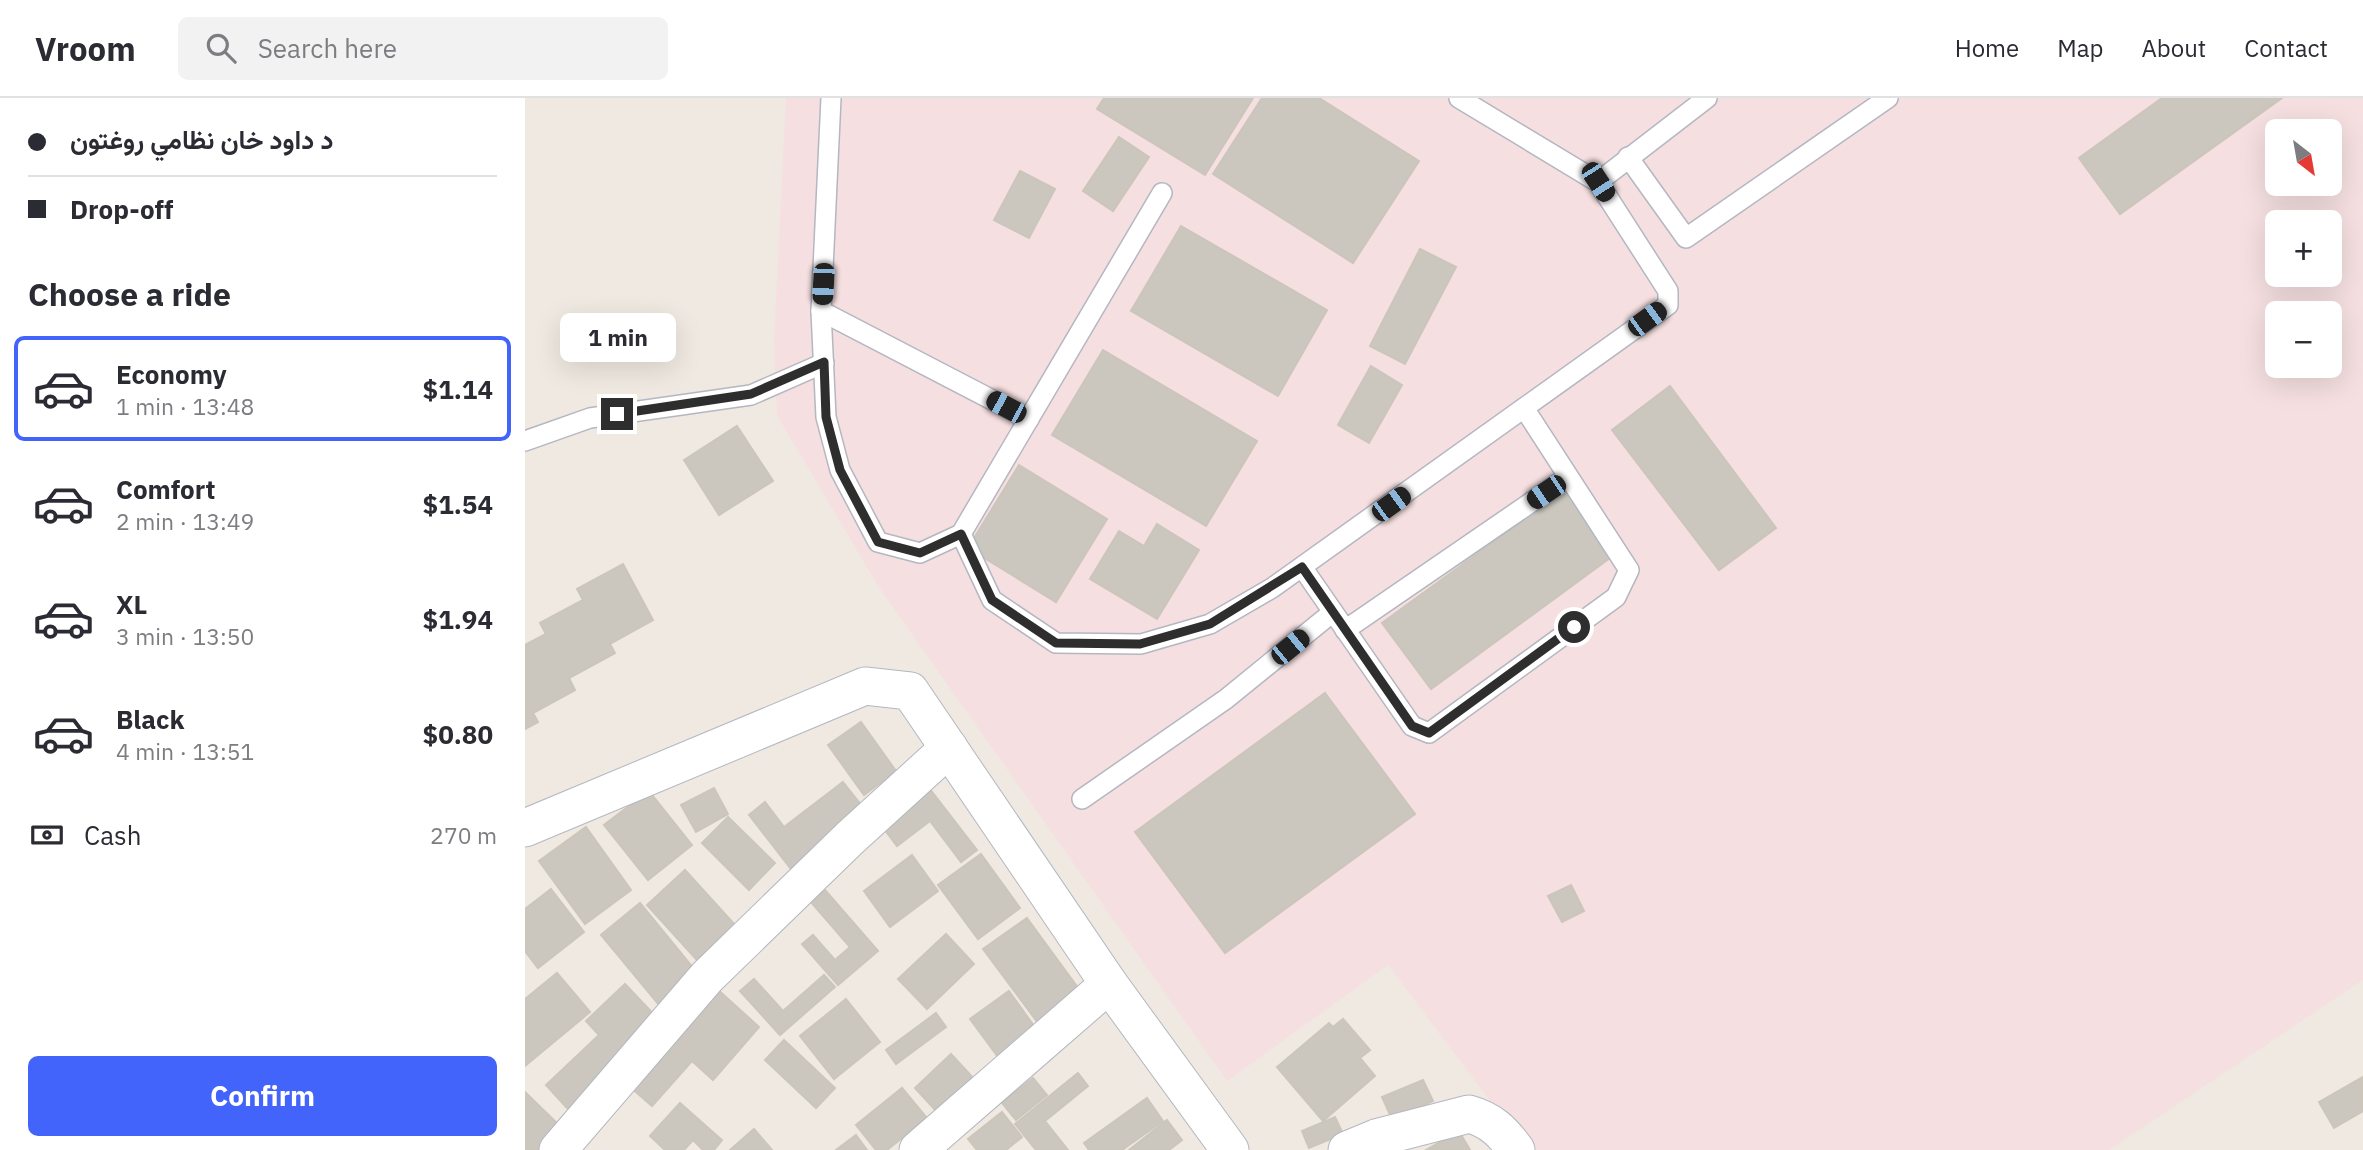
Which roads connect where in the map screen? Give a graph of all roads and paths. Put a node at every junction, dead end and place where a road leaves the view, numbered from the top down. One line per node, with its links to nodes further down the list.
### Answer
1 (831, 98): 8 (lane)
2 (1459, 98): 6 (lane)
3 (1888, 98): 5 (lane)
4 (1695, 102): 5 (lane)
5 (1628, 157): 6 (lane)
6 (1598, 182): 10 (lane)
7 (1163, 193): 11 (lane)
8 (821, 311): 9 (lane); 11 (lane)
9 (824, 362): 12 (lane); 14 (lane)
10 (1524, 408): 13 (lane); 15 (lane)
11 (1029, 419): 14 (lane)
12 (525, 441)
13 (1568, 477): 17 (lane); 17 (lane)
14 (961, 534): 15 (lane)
15 (1302, 567): 16 (lane)
16 (1333, 612): 17 (lane); 19 (lane)
17 (1345, 629)
18 (950, 748): 20 (street); 21 (street); 22 (street)
19 (1083, 799)
20 (525, 828)
21 (1109, 984): 23 (street); 24 (street)
22 (558, 1150)
23 (918, 1150)
24 (1230, 1150)
25 (1347, 1150): 26 (street)
26 (1516, 1150)

